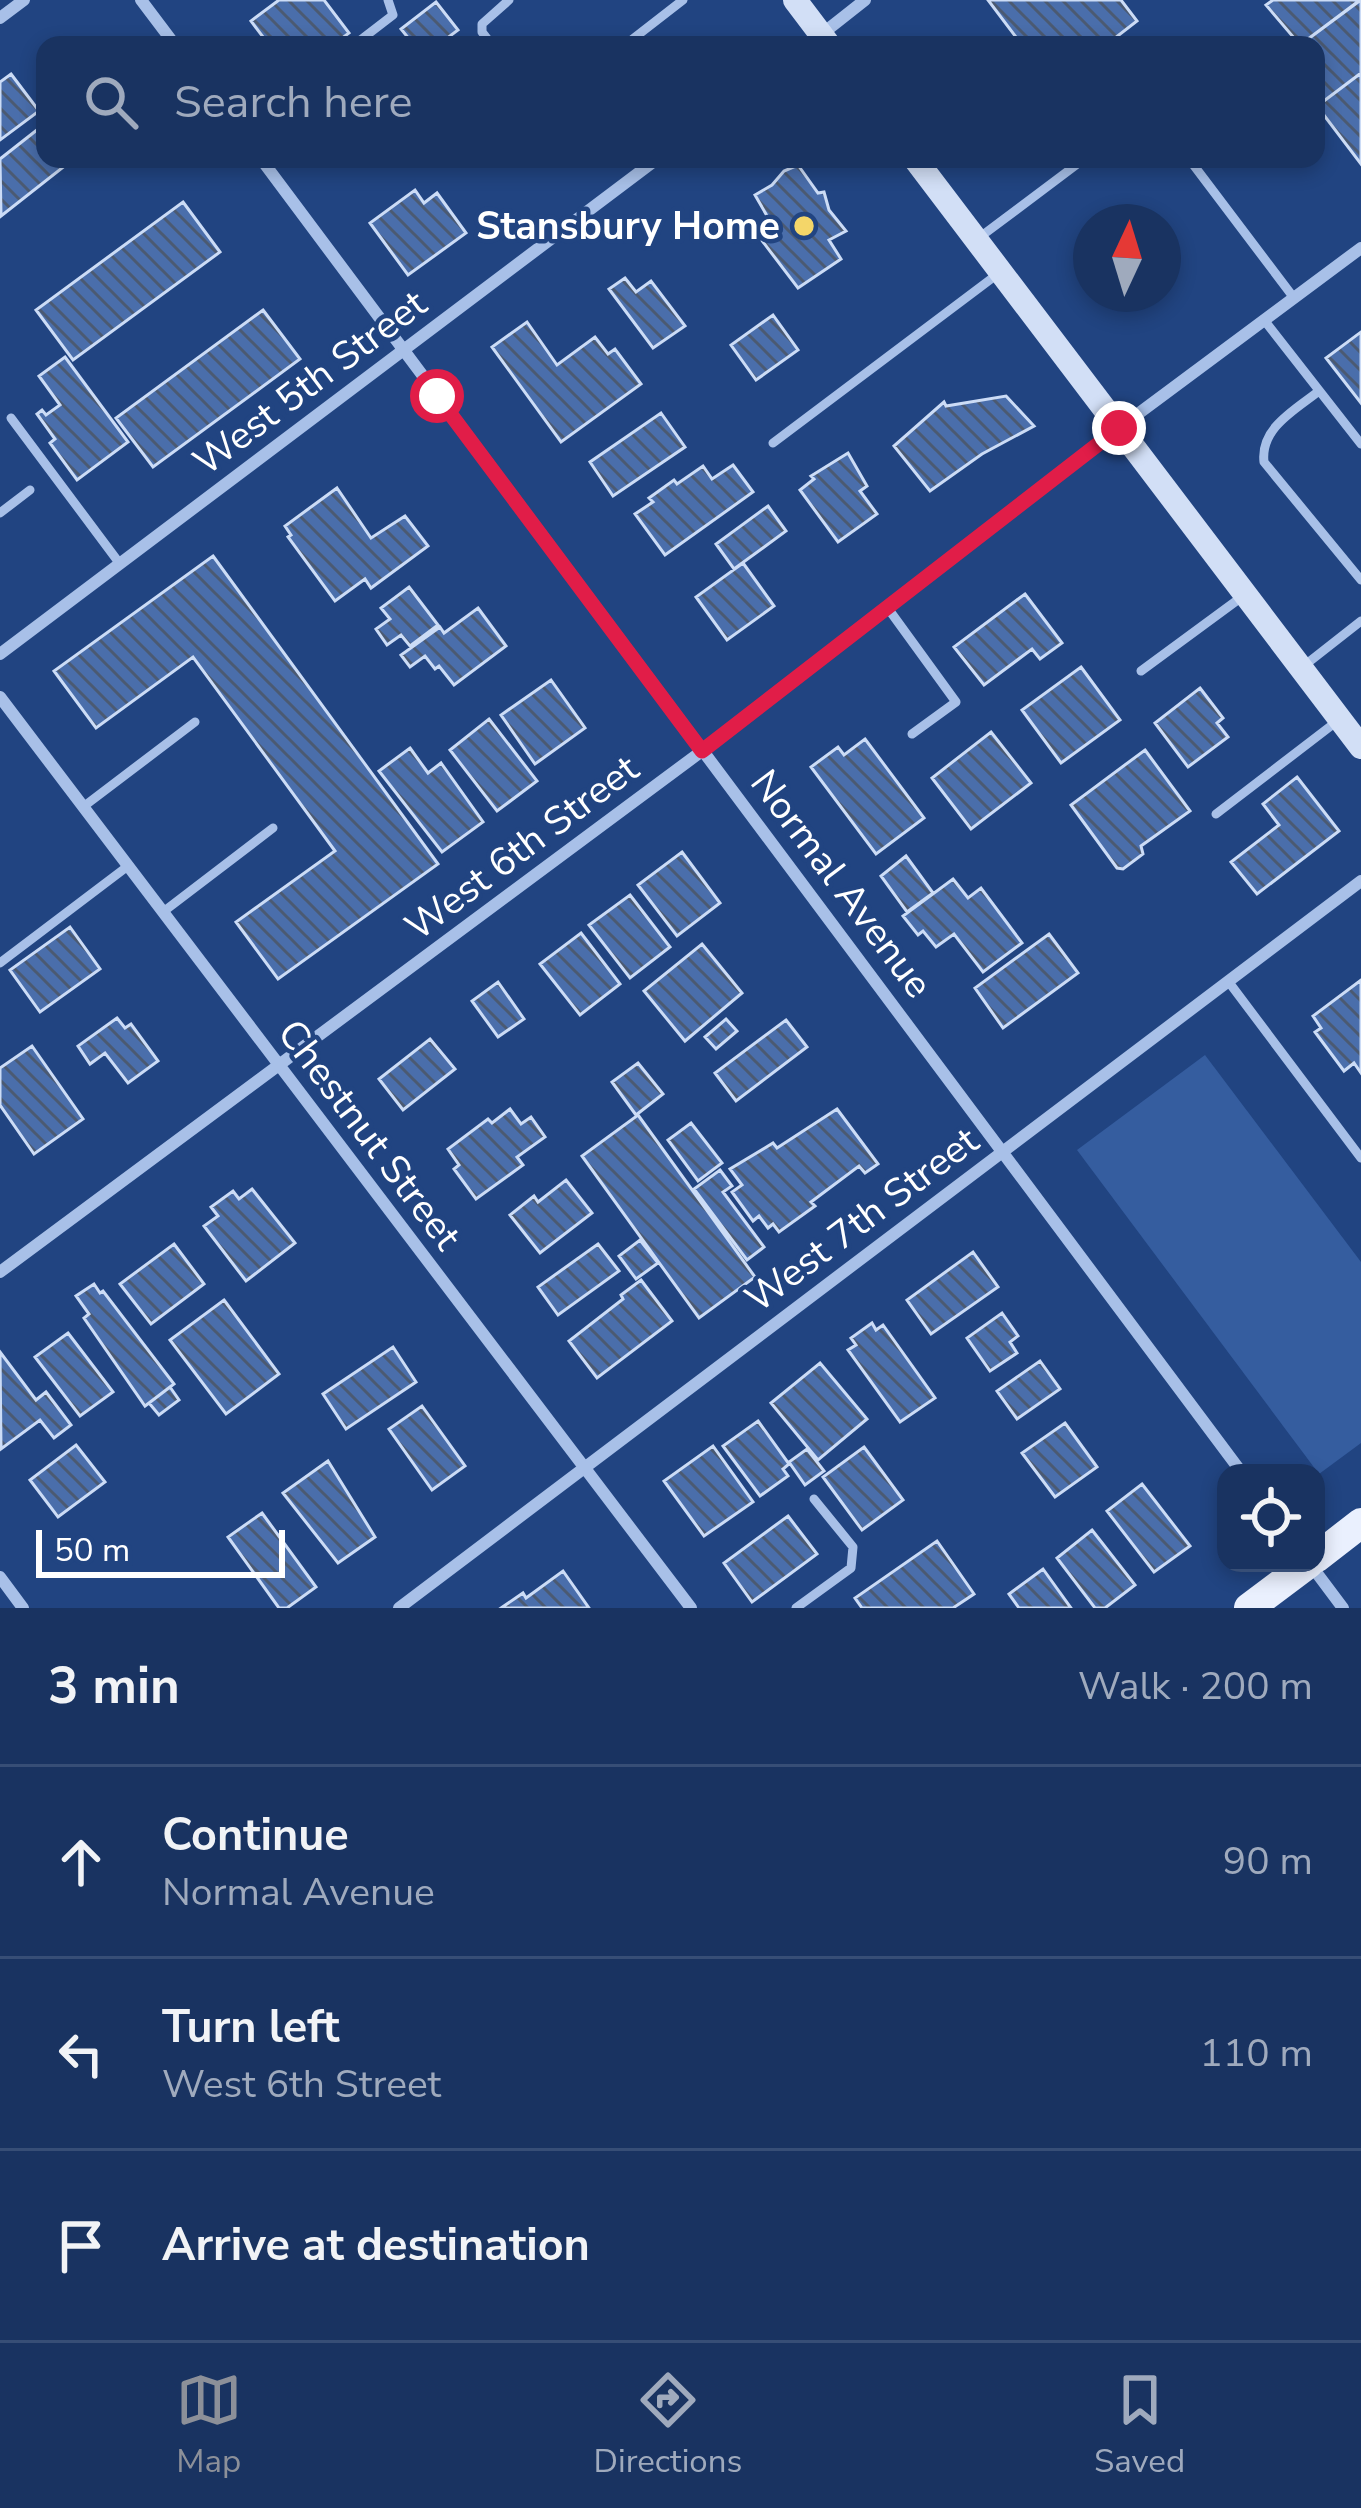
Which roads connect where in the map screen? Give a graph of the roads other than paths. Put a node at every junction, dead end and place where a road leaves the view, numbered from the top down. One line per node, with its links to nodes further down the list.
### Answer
1 (23, 0): 8 (street)
2 (141, 0): 9 (street)
3 (388, 0): 10 (lane)
4 (509, 0): 11 (lane)
5 (683, 0): 12 (lane)
6 (795, 0): 13 (street)
7 (865, 0): 14 (street)
8 (0, 18)
9 (168, 36)
10 (366, 36)
11 (485, 36)
12 (637, 36)
13 (816, 36)
14 (826, 36)
15 (268, 168): 25 (street, Normal Avenue)
16 (645, 168): 25 (street, West 5th Street)
17 (922, 168): 20 (street)
18 (1072, 168): 20 (lane)
19 (1196, 168): 23 (lane)
20 (976, 240): 22 (street)
21 (1361, 248): 23 (street, West 6th Street)
22 (1001, 272): 28 (street); 29 (lane)
23 (1294, 298): 24 (street, West 6th Street)
24 (1264, 320): 26 (lane); 28 (street, West 6th Street)
25 (403, 350): 33 (street, West 5th Street); 46 (street, Normal Avenue)
26 (1319, 391): 30 (lane); 34 (lane)
27 (10, 418): 33 (lane)
28 (1119, 428): 35 (street); 36 (street, West 6th Street)
29 (773, 443)
30 (1361, 444)
31 (30, 490): 32 (lane)
32 (0, 513)
33 (120, 564): 38 (street, West 5th Street)
34 (1361, 580)
35 (1245, 595): 39 (street); 40 (lane)
36 (887, 608): 44 (lane); 46 (street, West 6th Street)
37 (1361, 620): 39 (lane)
38 (0, 654)
39 (1301, 669): 42 (street)
40 (1141, 671)
41 (0, 698): 47 (street, Chestnut Street)
42 (1340, 719): 45 (street); 48 (lane)
43 (195, 722): 47 (lane)
44 (912, 734)
45 (1361, 747)
46 (702, 751): 55 (street, West 6th Street); 56 (street, Normal Avenue)
47 (83, 807): 50 (street, Chestnut Street)
48 (1216, 814)
49 (273, 828): 52 (lane)
50 (128, 866): 52 (street, Chestnut Street); 53 (lane)
51 (1361, 881): 54 (street, West 7th Street)
52 (163, 912): 55 (street, Chestnut Street)
53 (0, 963)
54 (1228, 981): 56 (street, West 7th Street); 57 (lane)
55 (280, 1066): 58 (street, West 6th Street); 60 (street, Chestnut Street)
56 (1003, 1151): 59 (street, Normal Avenue); 60 (street, West 7th Street)
57 (1361, 1158)
58 (0, 1272)
59 (1236, 1464)
60 (584, 1468): 68 (street, West 7th Street); 69 (street, Chestnut Street)
61 (814, 1498): 70 (lane)
62 (1361, 1523): 63 (main road)
63 (1325, 1550)
64 (1296, 1572): 71 (main road)
65 (1318, 1572): 72 (street)
66 (0, 1577): 67 (street)
67 (23, 1608)
68 (399, 1608)
69 (691, 1608)
70 (796, 1608)
71 (1249, 1608)
72 (1343, 1608)

